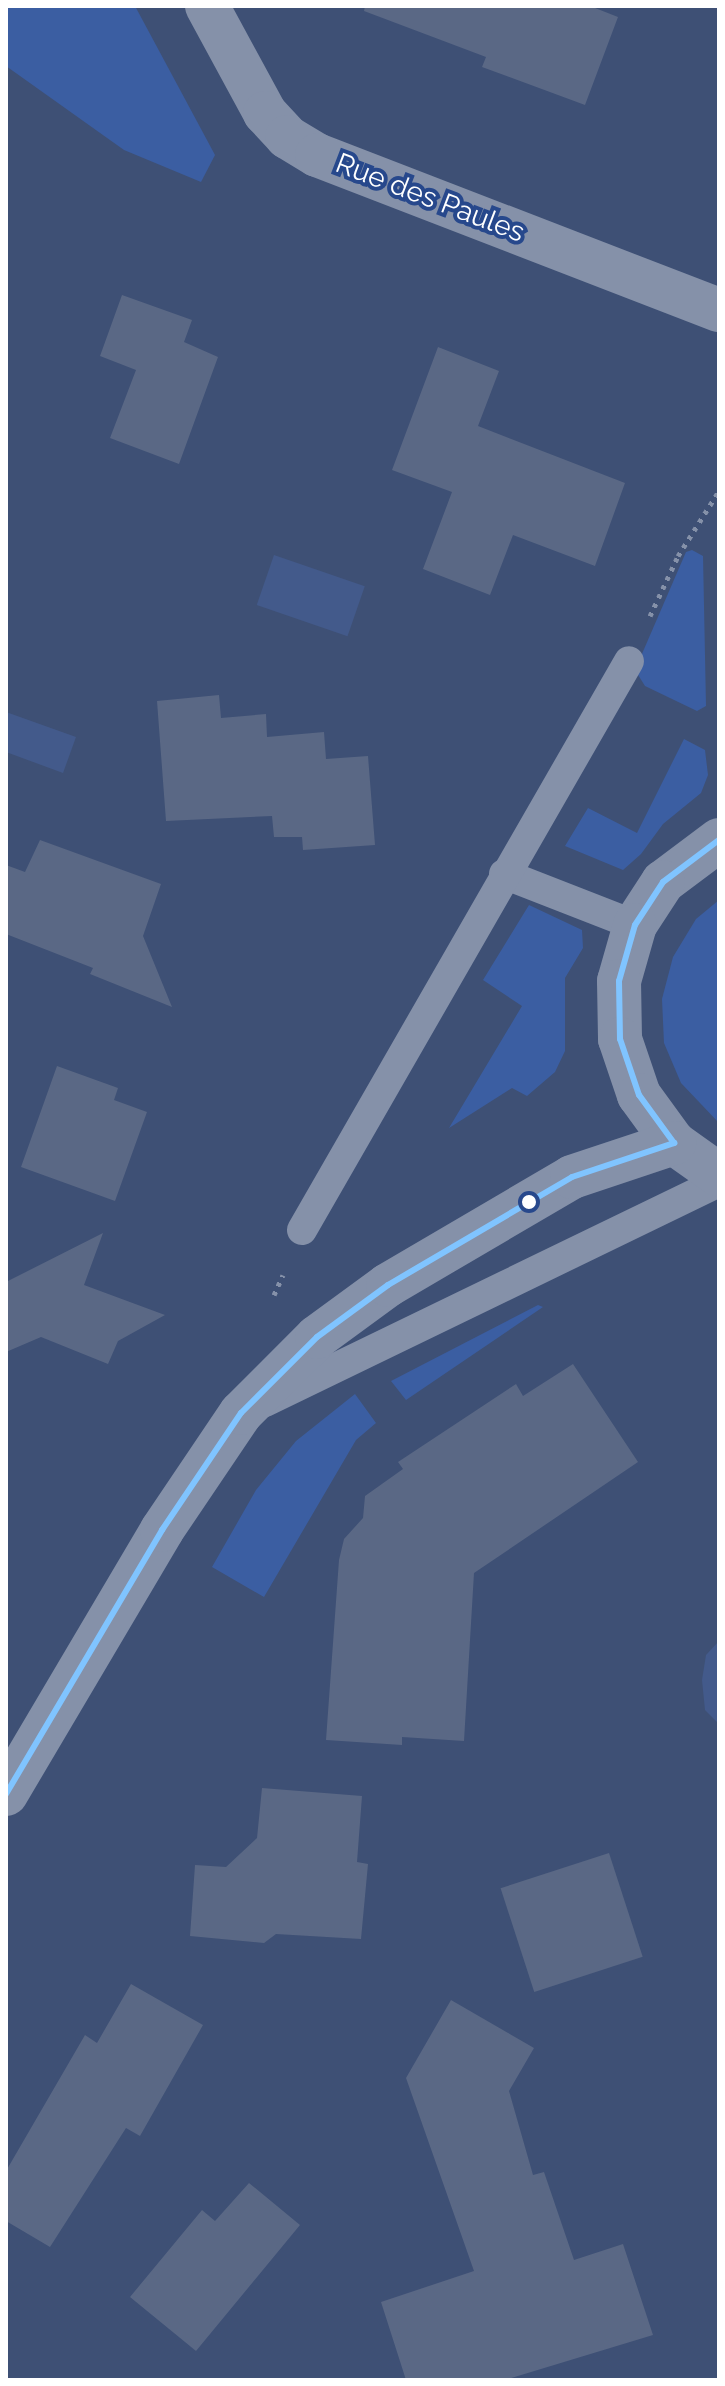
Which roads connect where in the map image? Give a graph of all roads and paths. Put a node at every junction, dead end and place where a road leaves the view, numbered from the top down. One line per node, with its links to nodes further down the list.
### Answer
1 (207, 6): 2 (street, Rue des Paules)
2 (719, 310)
3 (719, 491): 4 (path)
4 (629, 661): 6 (lane)
5 (719, 840): 7 (street)
6 (504, 874): 7 (lane); 11 (lane)
7 (635, 925): 8 (street)
8 (674, 1143): 9 (street); 12 (street)
9 (719, 1175)
10 (719, 1182): 12 (lane)
11 (302, 1230)
12 (241, 1413): 13 (street)
13 (6, 1794)

